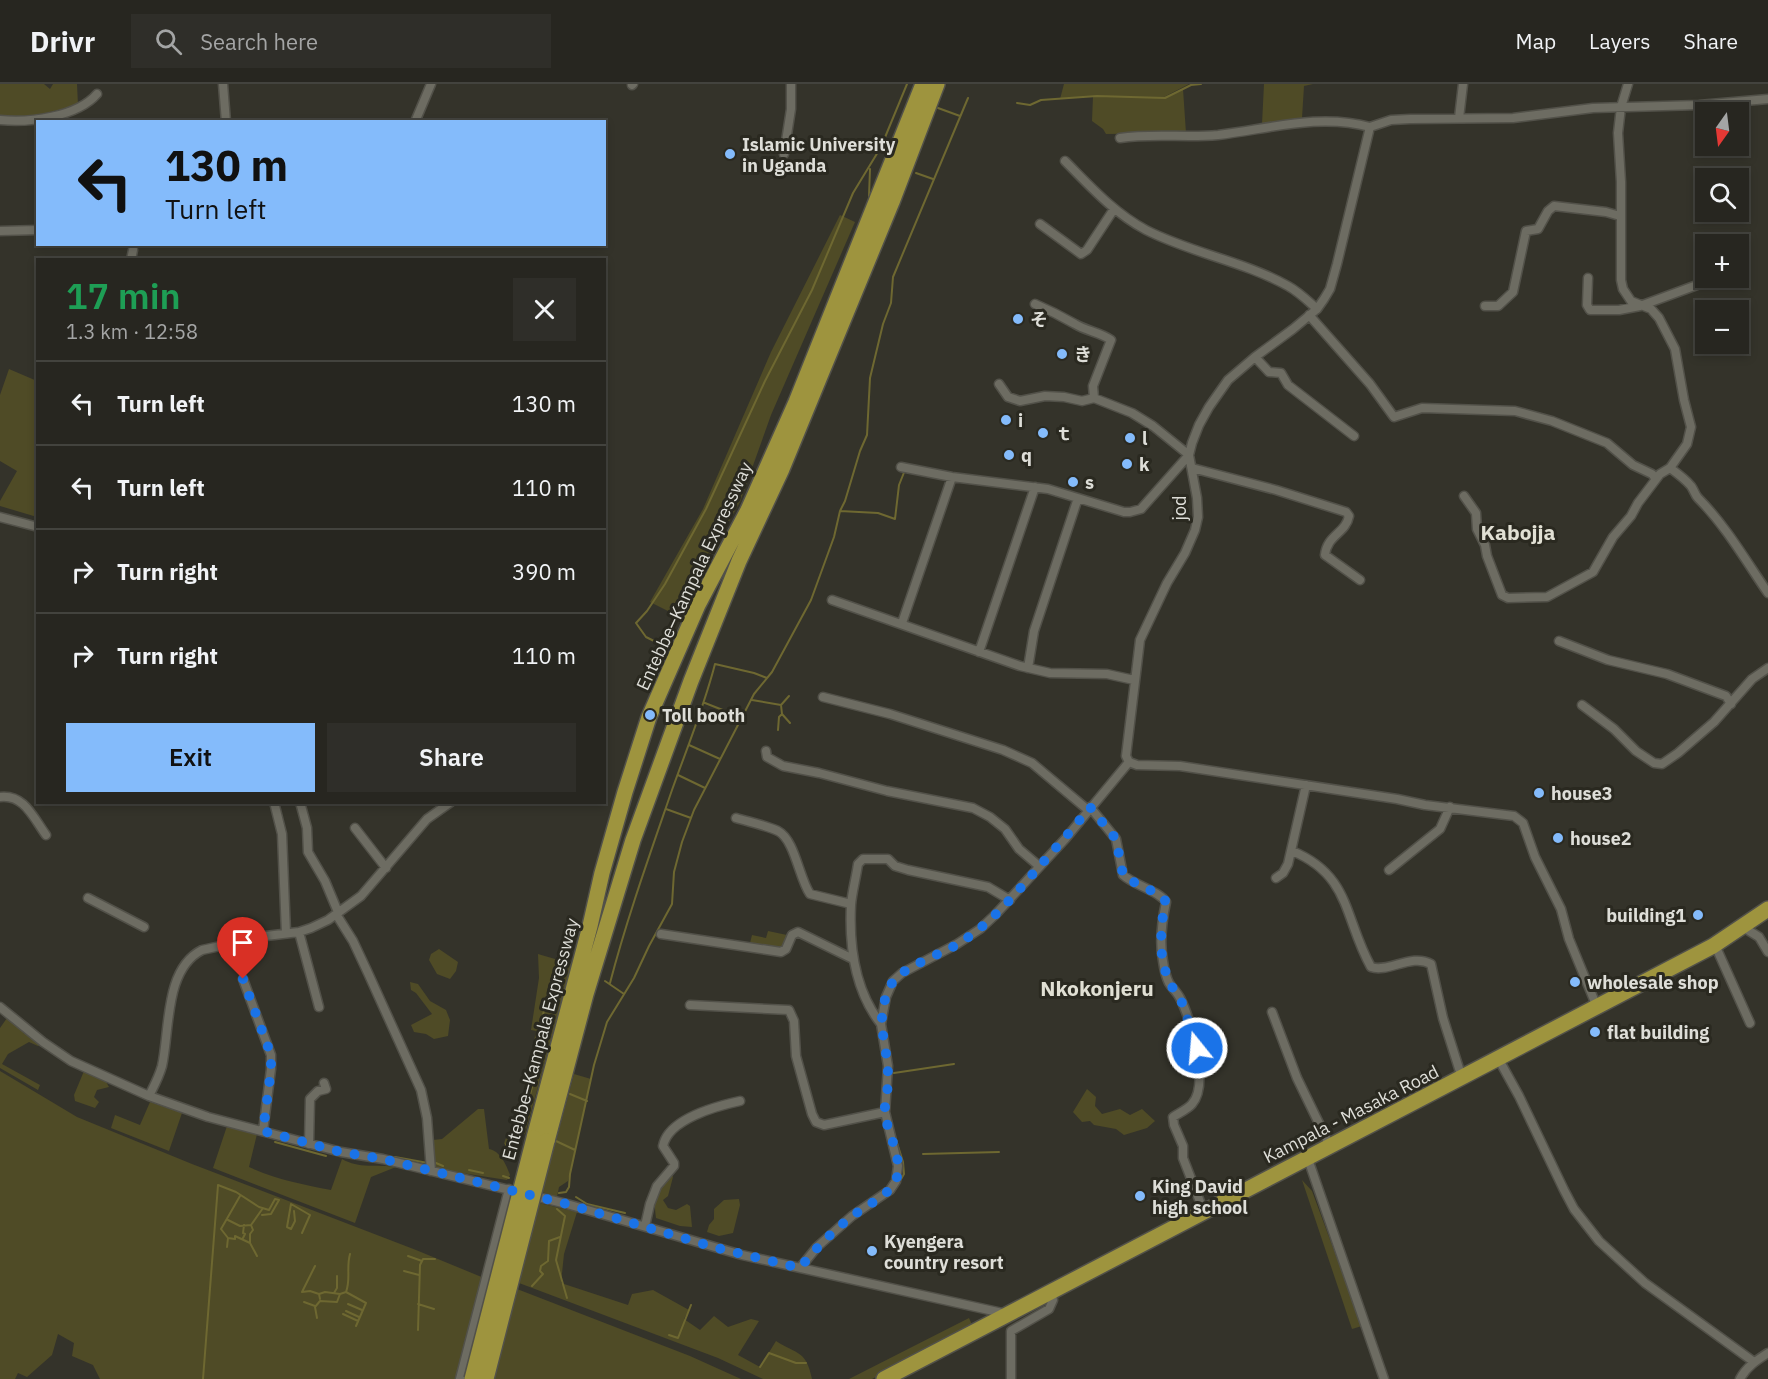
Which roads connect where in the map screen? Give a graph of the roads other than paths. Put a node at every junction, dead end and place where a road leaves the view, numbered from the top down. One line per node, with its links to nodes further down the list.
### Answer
1 (223, 84): 13 (street)
2 (431, 84): 14 (street)
3 (791, 84): 17 (street)
4 (923, 84): 106 (highway, Entebbe–Kampala Expressway)
5 (937, 84): 106 (highway, Entebbe–Kampala Expressway)
6 (1463, 84): 11 (street)
7 (1628, 84): 10 (street)
8 (97, 94): 12 (street)
9 (1768, 99): 10 (street)
10 (1621, 107): 11 (street); 20 (street)
11 (1459, 117): 15 (street)
12 (0, 120)
13 (226, 120)
14 (417, 120)
15 (1370, 127): 16 (street); 31 (street)
16 (1120, 138)
17 (784, 154)
18 (1065, 161): 19 (street)
19 (1114, 209): 21 (street); 31 (street)
20 (1620, 216): 29 (street); 30 (street)
21 (1040, 224)
22 (36, 230): 23 (street)
23 (0, 231)
24 (133, 250): 25 (street)
25 (132, 258)
26 (1588, 278): 30 (street)
27 (1695, 286): 30 (street)
28 (1035, 304): 35 (street)
29 (1485, 306)
30 (1640, 306): 40 (street)
31 (1317, 309): 32 (street)
32 (1309, 315): 33 (street); 42 (street)
33 (1255, 357): 36 (street); 37 (street)
34 (999, 384): 35 (street)
35 (1094, 398): 37 (street)
36 (1354, 436)
37 (1189, 455): 39 (street, jod); 45 (street)
38 (902, 467): 41 (street)
39 (1192, 468): 48 (street); 56 (street, jod)
40 (1670, 468): 42 (street); 49 (street)
41 (952, 477): 43 (street); 51 (street)
42 (1656, 479): 44 (street)
43 (1035, 487): 45 (street); 53 (street)
44 (1464, 495)
45 (1077, 498): 54 (street)
46 (0, 517): 47 (street)
47 (36, 526)
48 (1360, 580)
49 (1768, 593)
50 (832, 600): 51 (street)
51 (902, 623): 53 (street)
52 (1559, 640): 58 (street)
53 (979, 652): 54 (street)
54 (1028, 668): 56 (street)
55 (1768, 668): 58 (street)
56 (1134, 680): 61 (street, jod)
57 (823, 697): 68 (street)
58 (1731, 704): 59 (street)
59 (1582, 705)
60 (766, 751): 73 (street)
61 (1129, 762): 62 (street); 68 (street)
62 (1305, 785): 67 (street); 72 (street)
63 (0, 796): 71 (street)
64 (274, 804): 85 (street)
65 (301, 804): 81 (street)
66 (448, 804): 74 (street)
67 (1450, 807): 75 (street); 94 (street)
68 (1089, 809): 73 (street); 112 (street)
69 (736, 818): 79 (street)
70 (355, 828): 74 (street)
71 (46, 835)
72 (1292, 850): 76 (street); 100 (street)
73 (1039, 866): 78 (street)
74 (386, 868): 81 (street)
75 (1389, 870)
76 (1276, 878)
77 (88, 898): 82 (street)
78 (1010, 900): 79 (street); 96 (street)
79 (851, 904): 89 (street)
80 (1768, 909): 83 (highway, Kampala - Masaka Road)
81 (337, 913): 84 (street); 110 (street)
82 (144, 927)
83 (1743, 927): 87 (highway, Kampala - Masaka Road); 88 (street)
84 (299, 932): 85 (street); 93 (street)
85 (286, 933): 102 (street)
86 (661, 934): 89 (street)
87 (1715, 945): 94 (highway, Kampala - Masaka Road); 97 (street)
88 (1768, 952)
89 (853, 959): 96 (street)
90 (243, 979): 105 (street)
91 (690, 1005): 104 (street)
92 (0, 1007): 102 (street)
93 (319, 1007)
94 (1597, 1007): 99 (highway, Kampala - Masaka Road)
95 (1272, 1012): 108 (street)
96 (881, 1023): 104 (street)
97 (1750, 1023)
98 (1191, 1046): 112 (street)
99 (1498, 1058): 100 (highway, Kampala - Masaka Road); 118 (street)
100 (1462, 1078): 108 (highway, Kampala - Masaka Road)
101 (324, 1083): 107 (street)
102 (149, 1096): 105 (street)
103 (740, 1101): 113 (street)
104 (885, 1112): 114 (street)
105 (263, 1131): 107 (street)
106 (541, 1139): 120 (highway, Entebbe–Kampala Expressway, bridge); 121 (highway, Entebbe–Kampala Expressway, bridge)
107 (309, 1144): 110 (street)
108 (1330, 1146): 109 (highway, Kampala - Masaka Road)
109 (1308, 1159): 112 (highway, Kampala - Masaka Road); 124 (street)
110 (431, 1171): 111 (street)
111 (509, 1189): 113 (street); 119 (street)
112 (1201, 1213): 115 (highway, Kampala - Masaka Road)
113 (645, 1226): 114 (street)
114 (800, 1268): 116 (street)
115 (1051, 1291): 116 (highway, Kampala - Masaka Road); 123 (street)
116 (1009, 1315): 122 (highway, Kampala - Masaka Road)
117 (1768, 1353): 118 (street)
118 (1754, 1362): 125 (street)
119 (460, 1379)
120 (472, 1379)
121 (486, 1379)
122 (884, 1379)
123 (1011, 1379)
124 (1384, 1379)
125 (1740, 1379)

